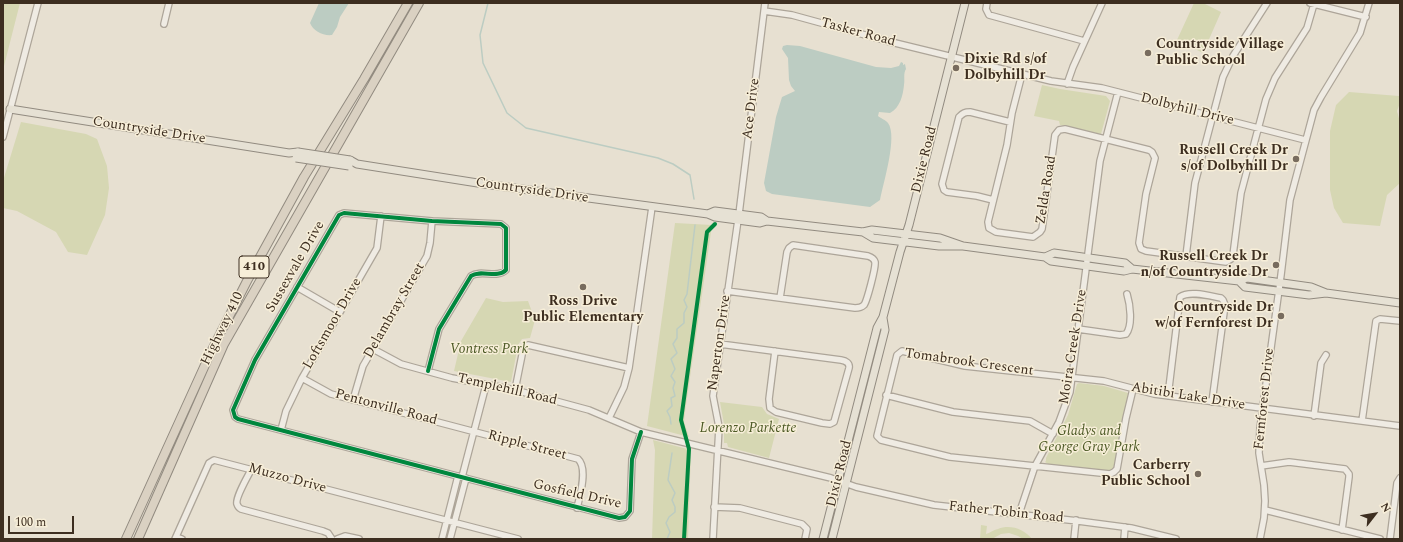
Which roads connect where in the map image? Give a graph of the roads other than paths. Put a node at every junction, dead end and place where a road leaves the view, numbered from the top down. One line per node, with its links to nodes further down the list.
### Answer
1 (38, 3): 20 (street)
2 (169, 3): 14 (street)
3 (408, 3): 96 (highway, Highway 410 / 410)
4 (419, 3): 97 (highway, Highway 410 / 410)
5 (765, 3): 12 (street, Ace Drive)
6 (965, 3): 16 (main road, Dixie Road)
7 (987, 3): 15 (street)
8 (1102, 3): 15 (street)
9 (1267, 3): 21 (street)
10 (1369, 3): 13 (street, Fernforest Drive)
11 (1312, 4): 13 (street); 23 (street)
12 (764, 11): 16 (street, Tasker Road); 30 (street, Ace Drive)
13 (1366, 17): 26 (street, Fernforest Drive)
14 (164, 24)
15 (1084, 41): 18 (street)
16 (952, 56): 17 (street, Dolbyhill Drive); 33 (main road, Dixie Road)
17 (1022, 74): 18 (street, Dolbyhill Drive); 22 (street, Zelda Road)
18 (1068, 84): 19 (street, Dolbyhill Drive)
19 (1118, 92): 21 (street, Dolbyhill Drive); 25 (street, Moira Creek Drive)
20 (10, 110): 24 (street); 28 (main road, Countryside Drive, bridge)
21 (1213, 117): 23 (street, Dolbyhill Drive); 37 (street)
22 (1010, 122): 27 (street, Zelda Road); 27 (street)
23 (1258, 128): 26 (street, Dolbyhill Drive); 37 (street)
24 (3, 137)
25 (1106, 139): 27 (street, Zelda Road); 37 (street); 38 (street, Moira Creek Drive)
26 (1306, 140): 42 (street, Fernforest Drive)
27 (993, 200)
28 (652, 207): 30 (main road, Countryside Drive); 58 (street)
29 (381, 216): 31 (street, Sussexvale Drive); 43 (street, Sussexvale Drive); 50 (street, Loftsmoor Drive)
30 (738, 217): 32 (main road, Countryside Drive); 44 (street, Naperton Drive)
31 (432, 222): 55 (street, Delambray Street); 59 (street, Sussexvale Drive)
32 (863, 232): 33 (main road, Countryside Drive); 34 (main road, Countryside Drive)
33 (906, 234): 34 (main road, Dixie Road); 35 (main road, Countryside Drive)
34 (903, 242): 35 (main road, Countryside Drive); 51 (main road, Dixie Road)
35 (963, 246): 36 (main road, Countryside Drive)
36 (1045, 256): 38 (main road, Countryside Drive); 39 (main road, Countryside Drive)
37 (1186, 256)
38 (1088, 258): 39 (street, Moira Creek Drive); 40 (main road, Countryside Drive)
39 (1087, 266): 40 (main road, Countryside Drive); 53 (street, Moira Creek Drive)
40 (1132, 269): 41 (main road, Countryside Drive)
41 (1239, 281): 42 (main road, Countryside Drive); 45 (main road, Countryside Drive)
42 (1280, 283): 45 (street, Fernforest Drive); 46 (main road, Countryside Drive)
43 (297, 287): 50 (street); 74 (street, Sussexvale Drive)
44 (728, 291): 48 (street); 54 (street, Naperton Drive)
45 (1279, 291): 46 (main road, Countryside Drive); 69 (street, Fernforest Drive)
46 (1326, 293): 49 (main road, Countryside Drive)
47 (1127, 294): 53 (street)
48 (780, 298): 48 (street)
49 (1400, 303)
50 (340, 312): 61 (street, Loftsmoor Drive)
51 (883, 317): 84 (main road, Dixie Road); 85 (main road, Dixie Road)
52 (1400, 321): 72 (street)
53 (1078, 329): 60 (street, Moira Creek Drive)
54 (720, 344): 56 (street); 78 (street, Naperton Drive)
55 (373, 348): 59 (street, Templehill Road); 67 (street, Delambray Street)
56 (775, 352): 56 (street)
57 (1326, 355): 70 (street)
58 (629, 368): 64 (street); 71 (street)
59 (428, 371): 62 (street, Templehill Road)
60 (1072, 377): 63 (street, Abitibi Lake Drive); 65 (street, Tomabrook Crescent); 77 (street, Moira Creek Drive)
61 (302, 378): 67 (street, Pentonville Road); 74 (street, Loftsmoor Drive)
62 (486, 385): 64 (street, Templehill Road); 75 (street)
63 (1133, 389): 66 (street, Abitibi Lake Drive); 79 (street, Tomabrook Crescent)
64 (515, 390): 71 (street, Templehill Road)
65 (886, 395): 77 (street); 79 (street, Tomabrook Crescent)
66 (1168, 396): 68 (street, Abitibi Lake Drive); 68 (street)
67 (353, 400): 75 (street, Pentonville Road)
68 (1212, 402): 69 (street, Abitibi Lake Drive)
69 (1262, 408): 70 (street, Abitibi Lake Drive); 80 (street, Fernforest Drive)
70 (1314, 416): 72 (street, Abitibi Lake Drive)
71 (609, 418): 76 (street, Templehill Road)
72 (1362, 421): 73 (street, Abitibi Lake Drive)
73 (1400, 426)
74 (281, 430): 82 (street, Sussexvale Drive)
75 (474, 432): 82 (street); 87 (street, Ripple Street)
76 (641, 432): 78 (street, Templehill Road); 87 (street, Gosfield Drive)
77 (1053, 434): 79 (street, Moira Creek Drive)
78 (717, 450): 84 (street); 86 (street, Naperton Drive)
79 (1035, 466): 89 (street, Moira Creek Drive)
80 (1261, 466): 88 (street, Fernforest Drive); 94 (street)
81 (251, 470): 90 (street, Muzzo Drive); 95 (street, Muzzo Drive); 99 (street)
82 (462, 477): 87 (street, Gosfield Drive); 90 (street); 92 (street)
83 (1400, 478): 114 (street)
84 (838, 481): 85 (street, Father Tobin Road); 107 (main road, Dixie Road)
85 (846, 484): 89 (street, Father Tobin Road); 108 (main road, Dixie Road)
86 (714, 507): 105 (street, Naperton Drive); 106 (street)
87 (577, 508)
88 (1265, 510): 94 (street); 112 (street, Fernforest Drive)
89 (1019, 514): 91 (street, Father Tobin Road)
90 (447, 520): 92 (street, Muzzo Drive); 102 (street)
91 (1076, 520): 93 (street, Father Tobin Road); 109 (street)
92 (454, 522): 103 (street); 104 (street, Muzzo Drive)
93 (1125, 528): 110 (street); 111 (street, Father Tobin Road)
94 (1342, 530): 113 (street)
95 (175, 538): 98 (street)
96 (126, 539)
97 (138, 539)
98 (182, 539)
99 (332, 539)
100 (337, 539): 101 (street)
101 (359, 539)
102 (442, 539)
103 (450, 539)
104 (518, 539)
105 (713, 539)
106 (805, 539)
107 (823, 539)
108 (832, 539)
109 (1074, 539)
110 (1124, 539)
111 (1176, 539)
112 (1260, 539)
113 (1380, 539)
114 (1390, 539)

